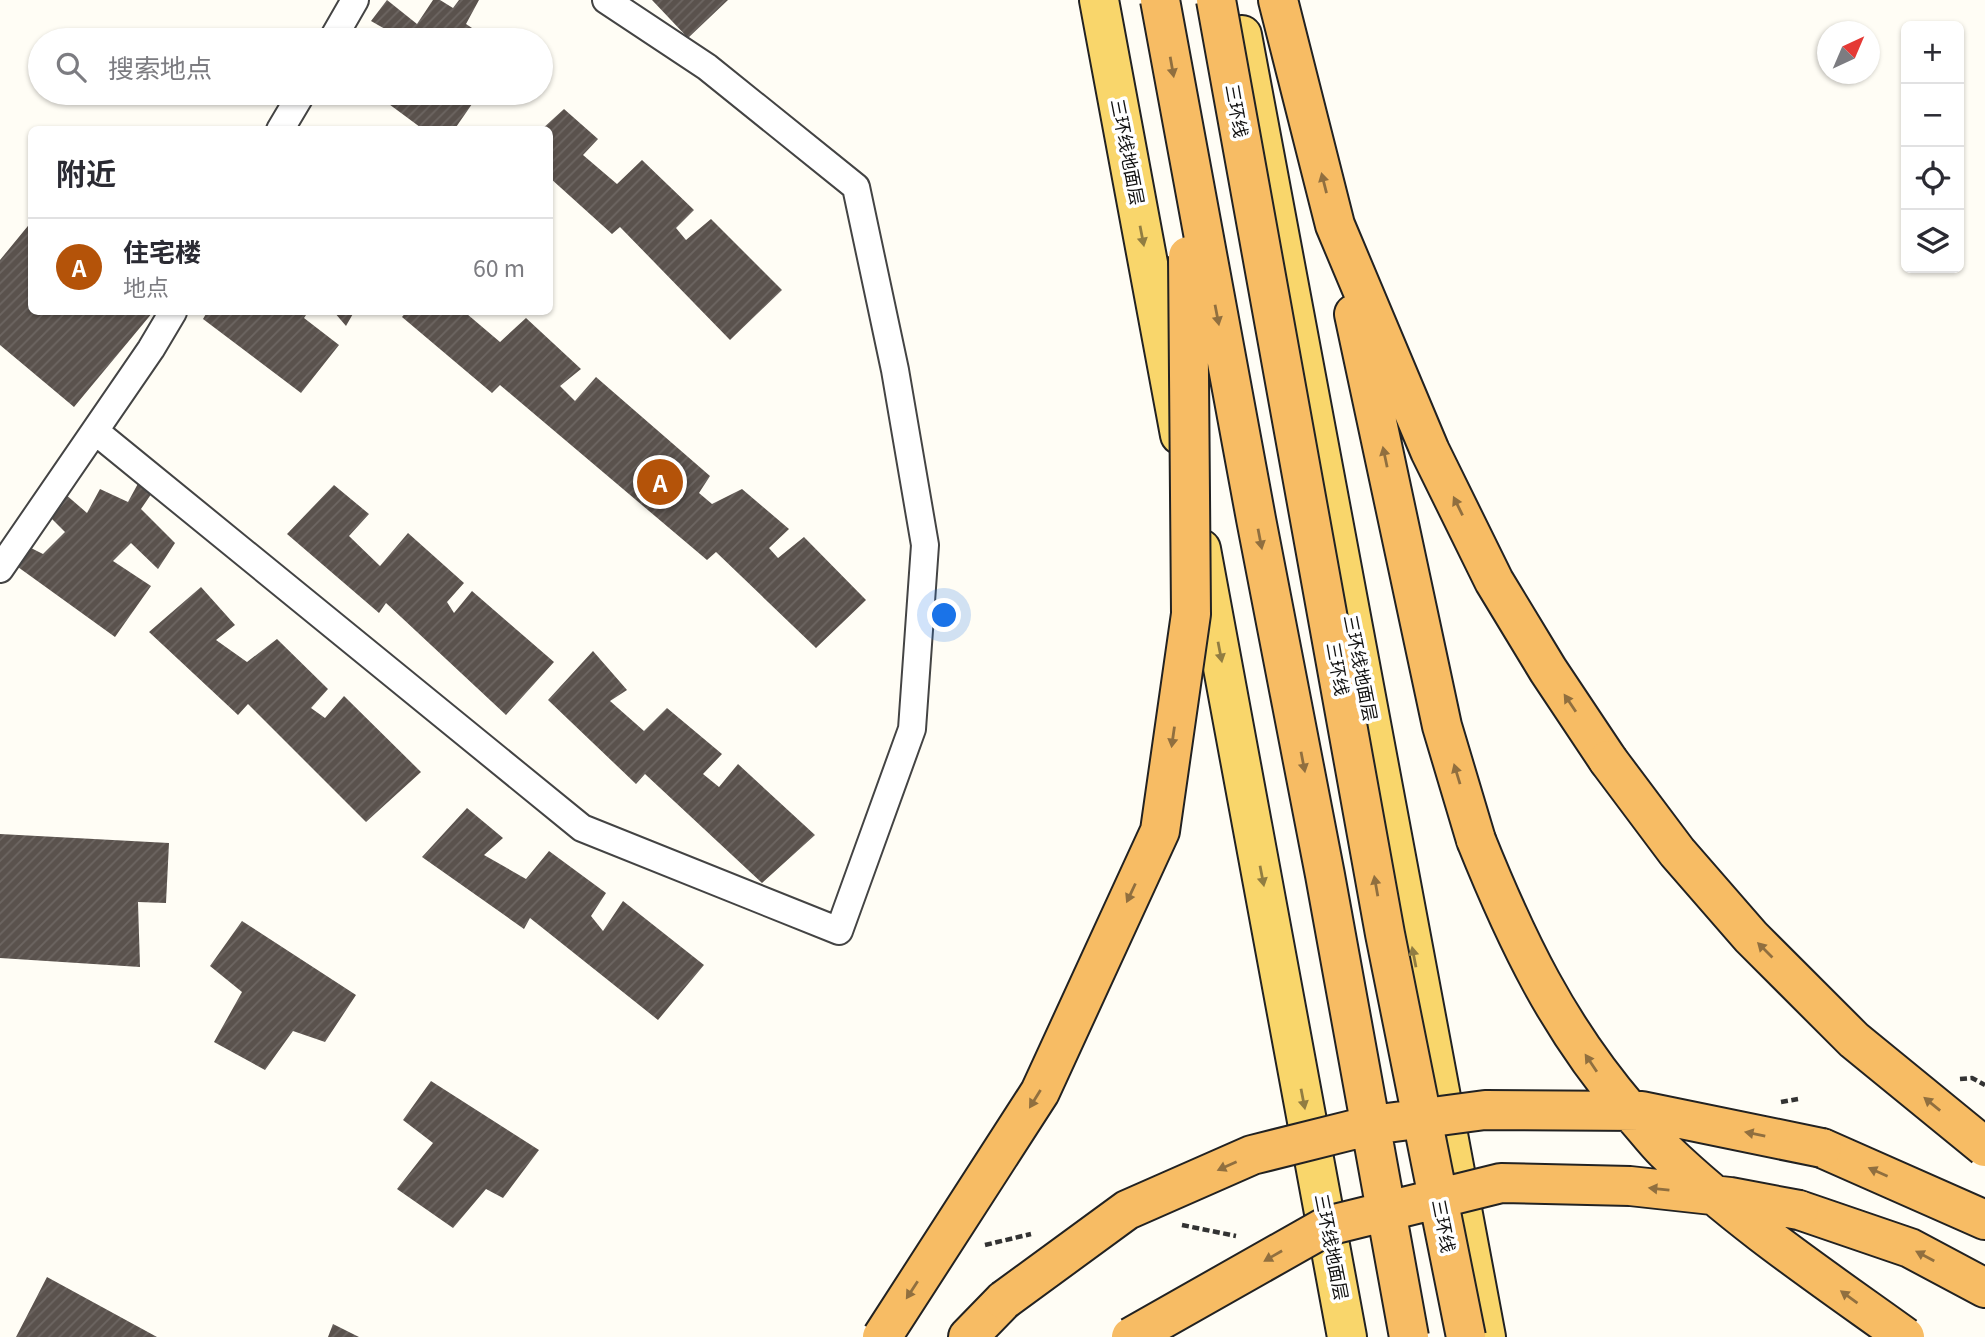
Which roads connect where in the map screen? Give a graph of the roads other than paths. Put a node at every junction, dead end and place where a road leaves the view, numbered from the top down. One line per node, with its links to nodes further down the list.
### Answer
1 (355, 0): 8 (street)
2 (606, 0): 14 (street)
3 (1099, 0): 18 (main road, 三环线地面层, one-way to 18)
4 (1160, 0): 11 (highway, one-way to 11, bridge)
5 (1216, 0): 25 (highway, 三环线, one-way to 5, bridge)
6 (1235, 0): 26 (main road, 三环线地面层, one-way to 6)
7 (1278, 0): 12 (highway, one-way to 7)
8 (339, 28)
9 (295, 105): 10 (street)
10 (282, 126)
11 (1187, 156): 20 (highway, one-way to 20, bridge); 24 (highway, one-way to 24, bridge)
12 (1335, 225): 16 (highway, one-way to 12, bridge); 27 (highway, one-way to 12, bridge)
13 (171, 315): 14 (street)
14 (95, 431): 15 (street)
15 (0, 569)
16 (1985, 1147)
17 (1985, 1220): 21 (highway, one-way to 21, bridge)
18 (1327, 1226): 19 (highway, one-way to 18, bridge); 22 (highway, one-way to 22, bridge); 23 (main road, 三环线地面层)
19 (1985, 1288)
20 (882, 1337)
21 (968, 1337)
22 (1131, 1337)
23 (1348, 1337)
24 (1409, 1337)
25 (1466, 1337)
26 (1486, 1337)
27 (1905, 1337)

